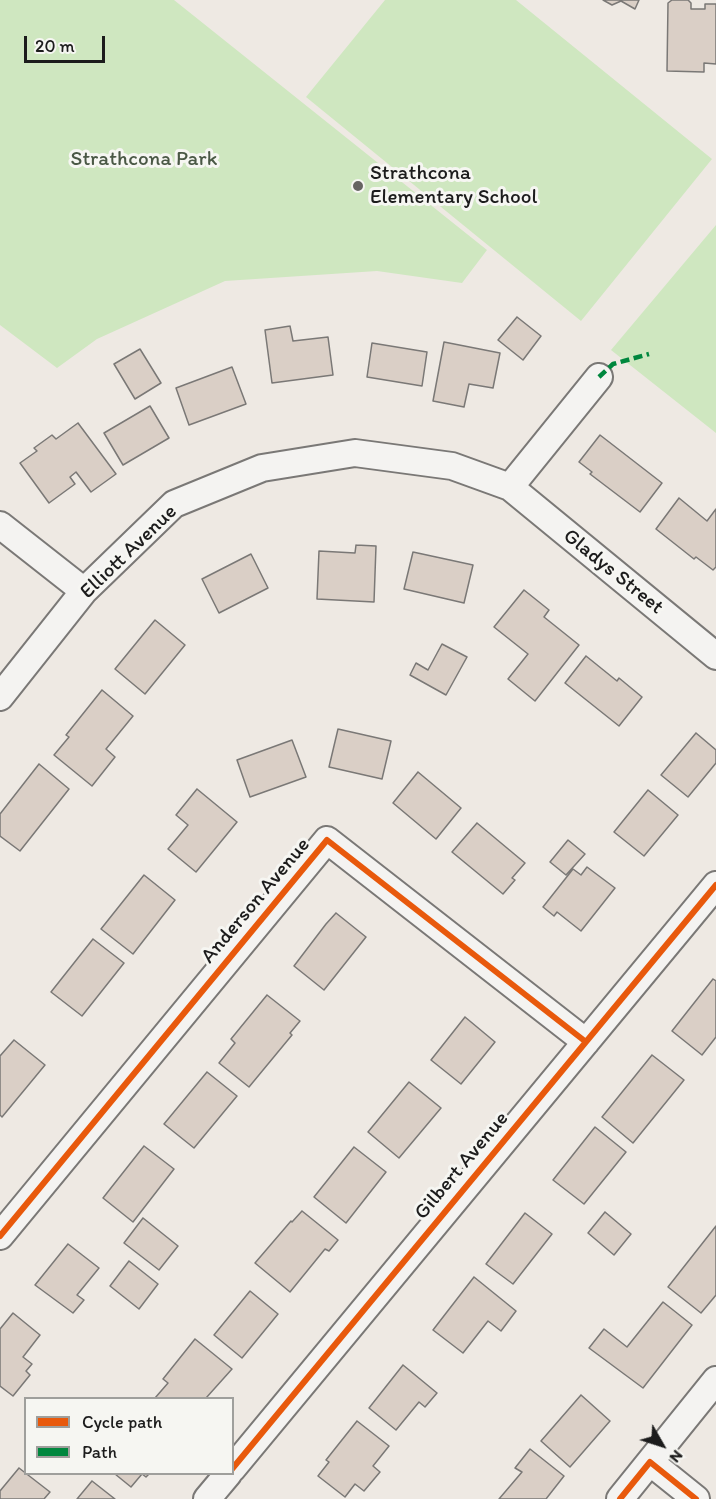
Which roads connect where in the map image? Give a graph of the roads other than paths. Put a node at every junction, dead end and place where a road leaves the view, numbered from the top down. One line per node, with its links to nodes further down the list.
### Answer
1 (599, 377): 2 (street)
2 (510, 487): 4 (street, Elliott Avenue); 5 (street, Gladys Street)
3 (0, 525): 4 (street)
4 (84, 591): 6 (street, Elliott Avenue)
5 (716, 656)
6 (0, 697)
7 (716, 885): 8 (street, Gilbert Avenue)
8 (586, 1042): 9 (street, Anderson Avenue); 12 (street, Gilbert Avenue)
9 (0, 1236)
10 (716, 1380): 11 (street)
11 (650, 1462): 15 (street); 16 (street)
12 (234, 1467)
13 (226, 1475): 14 (street)
14 (207, 1499)
15 (620, 1499)
16 (696, 1499)

